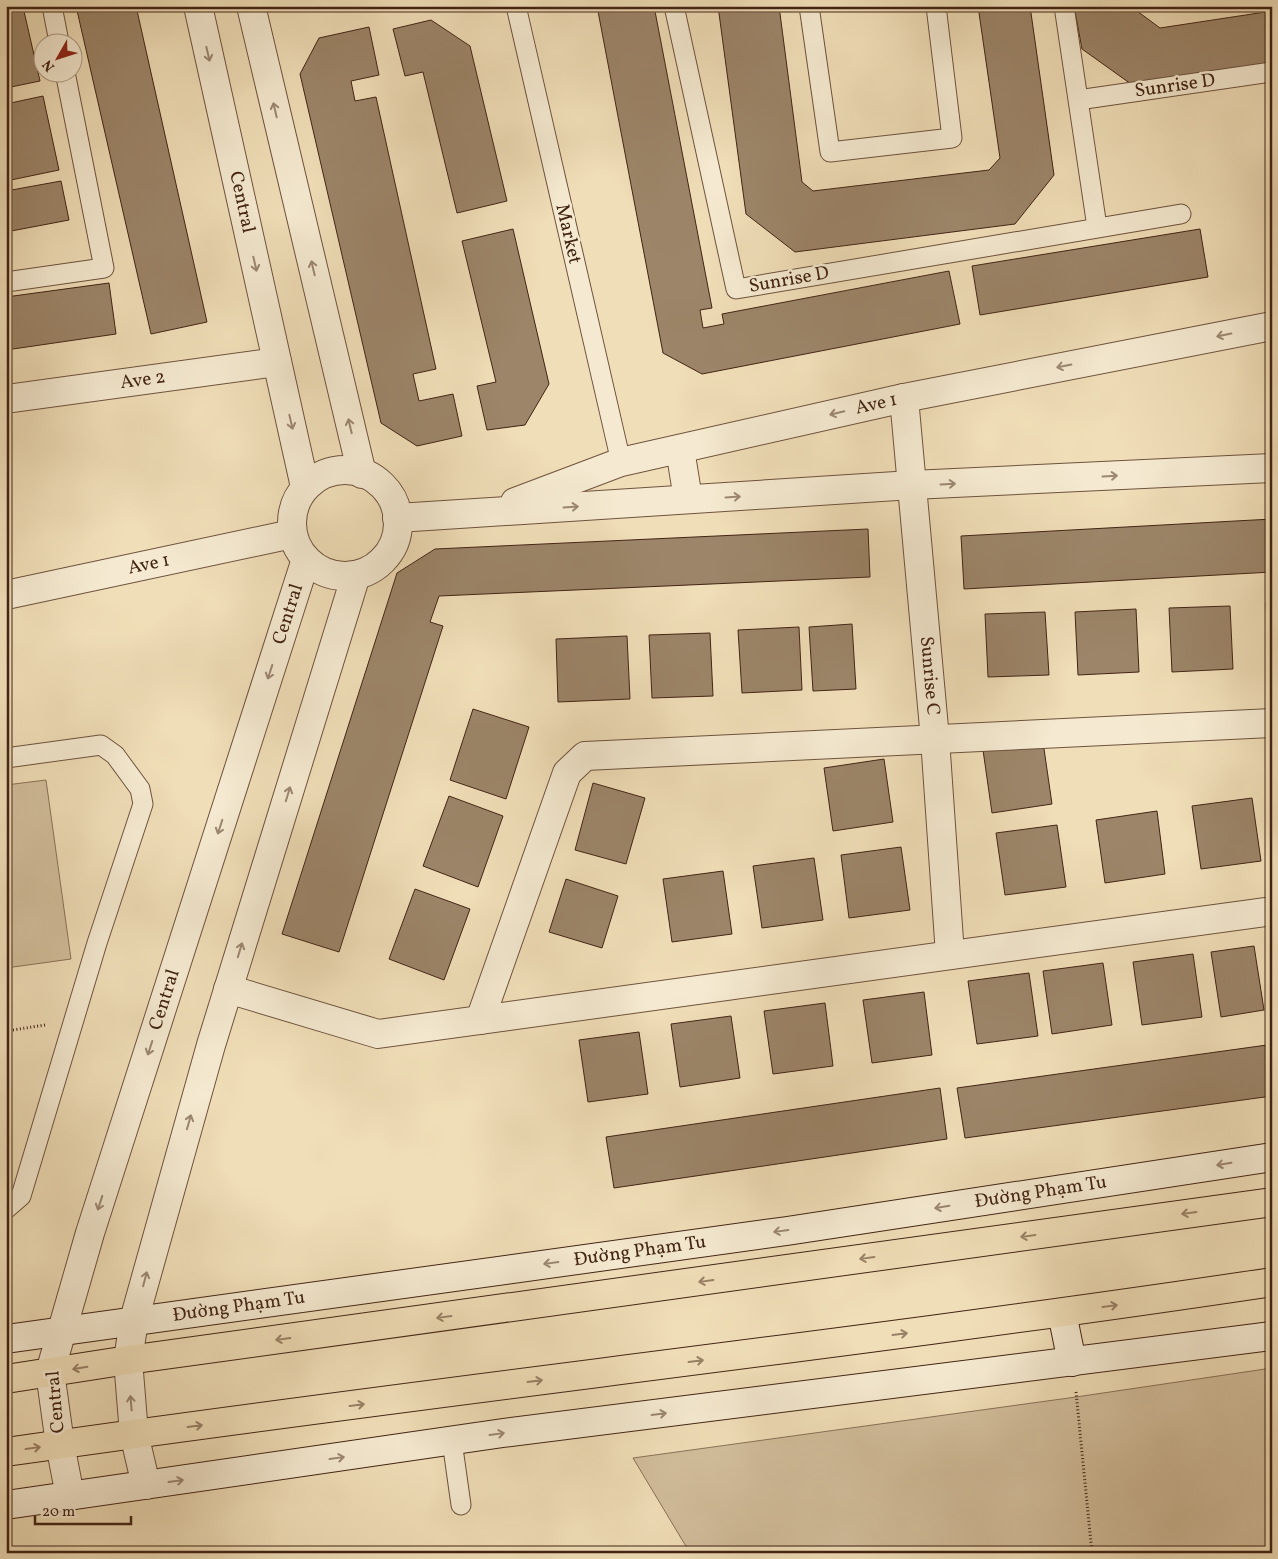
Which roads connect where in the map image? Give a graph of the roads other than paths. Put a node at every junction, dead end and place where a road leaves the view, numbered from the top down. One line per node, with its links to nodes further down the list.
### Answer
1 (52, 6): 9 (lane)
2 (198, 6): 17 (street, Central, one-way to 17)
3 (251, 6): 23 (street, one-way to 3)
4 (516, 6): 21 (lane, Market)
5 (674, 6): 14 (lane, Sunrise D)
6 (809, 6): 7 (lane)
7 (936, 6)
8 (1064, 6): 12 (lane)
9 (57, 32)
10 (1272, 72): 12 (lane, Sunrise D)
11 (67, 82): 15 (lane)
12 (1078, 100): 14 (lane)
13 (1181, 214): 14 (lane, Sunrise D)
14 (1097, 227)
15 (6, 282)
16 (1272, 326): 18 (street, Ave 1, one-way to 18)
17 (277, 362): 19 (street, Ave 2); 25 (street, Central, one-way to 25)
18 (904, 398): 20 (street, Ave 1, one-way to 20); 24 (street, Sunrise C)
19 (6, 399)
20 (680, 449): 21 (street, Ave 1); 26 (street)
21 (620, 462): 27 (street, Ave 1)
22 (1272, 468): 24 (street, Ave 1, one-way to 22)
23 (362, 474): 25 (street); 28 (street)
24 (912, 485): 26 (street, Ave 1, one-way to 24); 34 (street, Sunrise C)
25 (306, 486): 29 (street)
26 (688, 499): 27 (street, Ave 1, one-way to 26)
27 (488, 512): 28 (street, Ave 1)
28 (396, 518): 31 (street)
29 (292, 534): 30 (street); 32 (street, Ave 1)
30 (306, 559): 31 (street); 46 (street, Central, one-way to 46)
31 (356, 575): 38 (street, one-way to 31)
32 (6, 595)
33 (1272, 723): 34 (street)
34 (935, 739): 37 (street, Sunrise C); 39 (street)
35 (6, 758): 42 (lane)
36 (1272, 911): 37 (street)
37 (950, 955): 39 (street)
38 (228, 989): 39 (street); 45 (street, one-way to 38)
39 (480, 1020)
40 (1272, 1157): 45 (street, Đường Phạm Tu, one-way to 45)
41 (1272, 1202): 49 (highway, Đường Phạm Tu, one-way to 49)
42 (6, 1209)
43 (1272, 1282): 44 (highway, one-way to 43)
44 (1062, 1313): 50 (street); 53 (highway, one-way to 44)
45 (134, 1320): 46 (street, Đường Phạm Tu); 49 (street)
46 (60, 1331): 48 (street, Đường Phạm Tu); 51 (street, Central)
47 (1272, 1336): 50 (street)
48 (6, 1339)
49 (128, 1360): 51 (highway, Đường Phạm Tu, one-way to 51); 53 (street, one-way to 49)
50 (1072, 1362): 54 (street, one-way to 50)
51 (50, 1372): 52 (highway, Đường Phạm Tu); 55 (street, Central)
52 (6, 1379)
53 (134, 1434): 55 (highway); 57 (street)
54 (452, 1441): 57 (street, one-way to 54); 60 (lane)
55 (60, 1444): 56 (highway, one-way to 55); 58 (street, Central)
56 (6, 1452)
57 (146, 1485): 58 (street)
58 (70, 1496): 59 (street)
59 (6, 1505)
60 (461, 1505)

